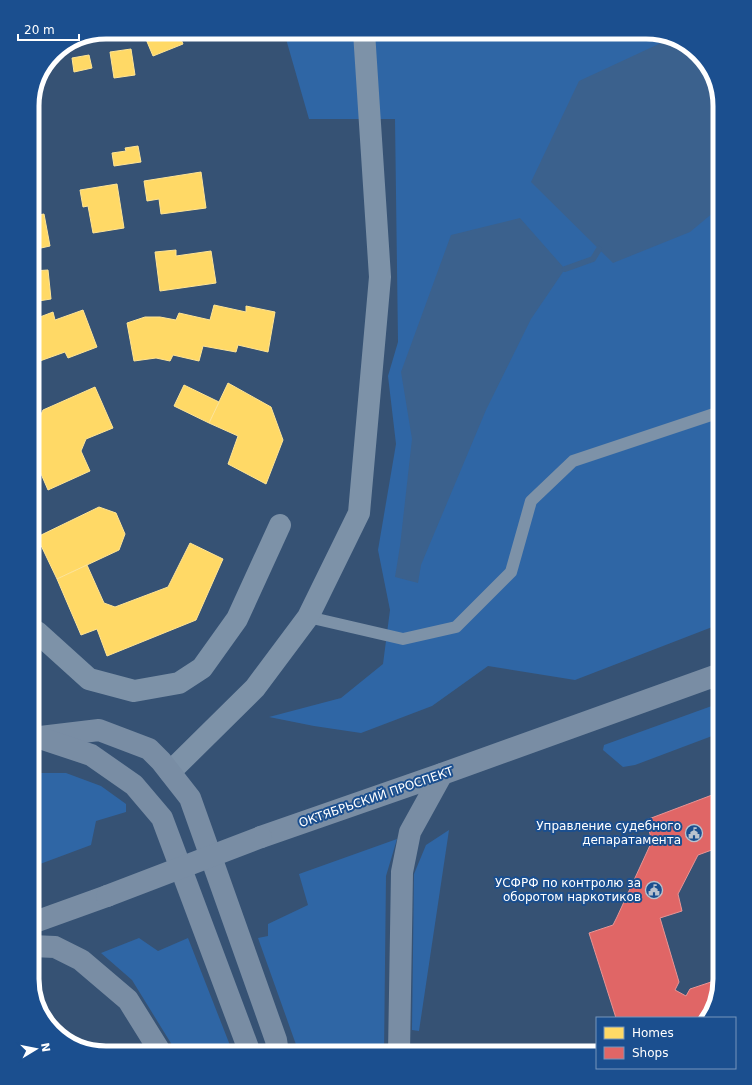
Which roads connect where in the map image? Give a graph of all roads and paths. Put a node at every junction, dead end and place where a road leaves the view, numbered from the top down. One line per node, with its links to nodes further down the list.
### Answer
1 (364, 39): 4 (street)
2 (713, 414): 4 (lane)
3 (280, 525): 5 (street)
4 (308, 617): 9 (street)
5 (39, 634)
6 (713, 677): 10 (main road, ОКТЯБРЬСКИЙ ПРОСПЕКТ)
7 (39, 735): 9 (main road)
8 (39, 738): 14 (main road)
9 (170, 772): 15 (main road)
10 (442, 774): 11 (main road, ОКТЯБРЬСКИЙ ПРОСПЕКТ, bridge); 16 (main road)
11 (39, 920)
12 (39, 946): 13 (main road)
13 (157, 1046)
14 (247, 1046)
15 (277, 1046)
16 (399, 1046)

